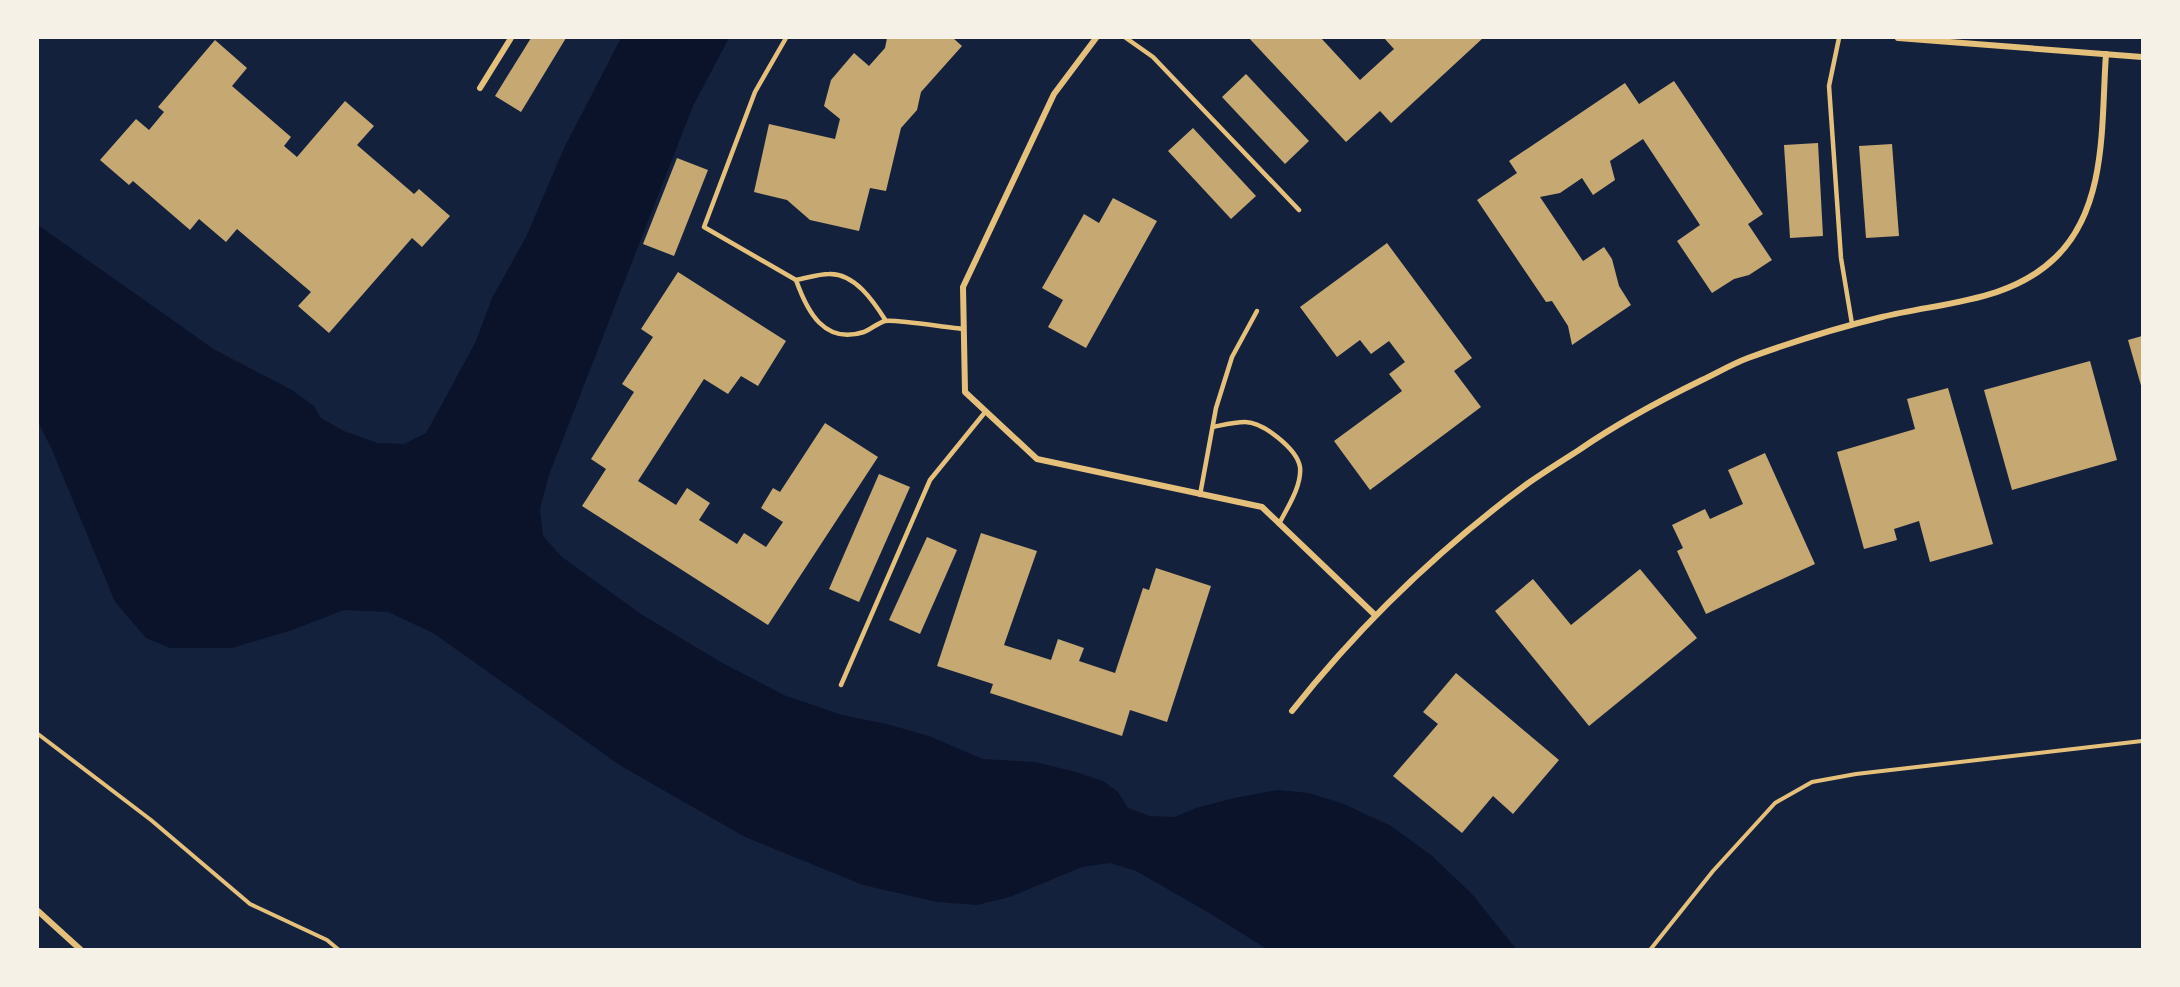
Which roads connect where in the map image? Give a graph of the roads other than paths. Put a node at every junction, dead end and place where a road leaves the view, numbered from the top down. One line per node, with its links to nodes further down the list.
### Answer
1 (511, 38): 9 (street)
2 (786, 38): 11 (lane)
3 (1096, 38): 15 (street)
4 (1126, 38): 10 (lane)
5 (1839, 38): 14 (lane)
6 (1898, 38): 7 (street)
7 (2106, 54): 8 (street); 14 (street)
8 (2142, 57)
9 (480, 88)
10 (1299, 210)
11 (796, 280): 13 (lane); 13 (lane)
12 (1257, 311): 17 (lane)
13 (886, 321): 15 (lane)
14 (1852, 324): 20 (street)
15 (964, 329): 16 (street)
16 (986, 411): 18 (street); 21 (lane)
17 (1213, 427): 18 (lane); 19 (lane)
18 (1200, 495): 19 (street)
19 (1279, 524): 20 (street)
20 (1375, 615): 22 (street)
21 (841, 685)
22 (1292, 711)
23 (38, 911): 24 (street)
24 (81, 950)

